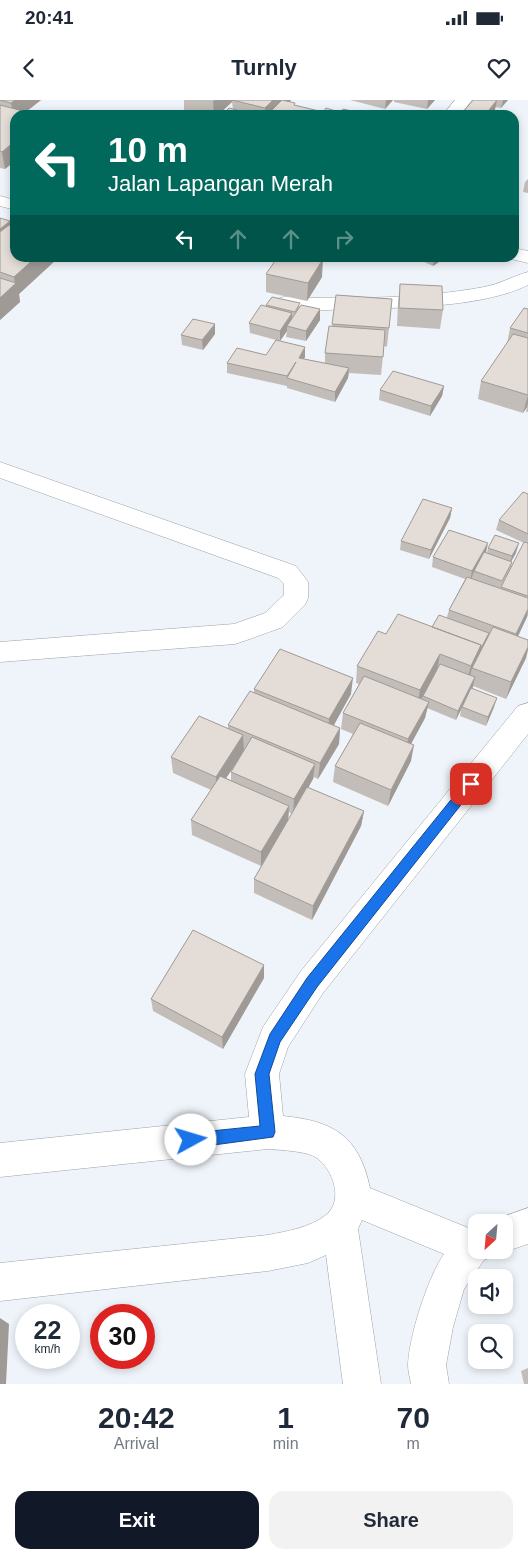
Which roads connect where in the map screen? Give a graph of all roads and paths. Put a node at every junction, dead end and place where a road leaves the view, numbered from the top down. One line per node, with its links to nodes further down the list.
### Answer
1 (464, 100): 2 (street)
2 (456, 110)
3 (528, 278): 4 (street)
4 (284, 303)
5 (0, 470): 6 (street)
6 (0, 652)
7 (528, 714): 8 (street)
8 (268, 1132): 9 (street); 10 (street)
9 (0, 1160)
10 (347, 1213): 13 (street); 15 (street); 16 (street)
11 (528, 1226): 12 (street)
12 (513, 1231)
13 (468, 1239)
14 (468, 1259): 17 (street)
15 (0, 1282)
16 (362, 1384)
17 (430, 1384)

